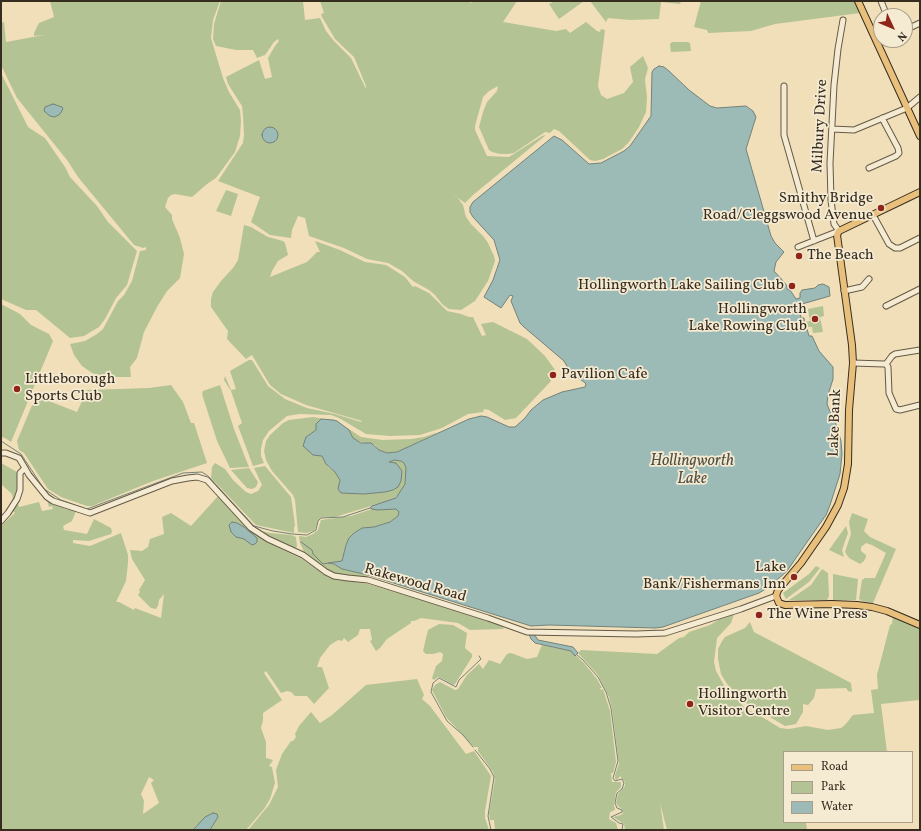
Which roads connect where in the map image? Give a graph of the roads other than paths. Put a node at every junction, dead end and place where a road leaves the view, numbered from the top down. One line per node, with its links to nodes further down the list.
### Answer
1 (858, 1): 3 (main road)
2 (843, 20): 9 (street, Milbury Drive)
3 (873, 30)
4 (882, 48): 7 (main road)
5 (784, 86): 16 (street)
6 (920, 97): 7 (street)
7 (907, 108): 8 (street); 10 (main road)
8 (882, 118): 9 (street); 11 (street)
9 (832, 129): 14 (street, Milbury Drive)
10 (920, 136)
11 (869, 168)
12 (920, 192): 13 (main road)
13 (873, 215): 14 (main road); 15 (street)
14 (839, 231): 16 (street); 20 (main road, Lake Bank)
15 (920, 238)
16 (814, 241): 17 (street)
17 (798, 247)
18 (869, 279): 20 (street)
19 (920, 289): 21 (street)
20 (844, 291): 23 (main road, Lake Bank)
21 (886, 306)
22 (920, 350): 24 (street)
23 (853, 363): 24 (street); 29 (main road, Lake Bank)
24 (886, 364): 25 (street)
25 (920, 405)
26 (1, 453): 27 (street, Rakewood Road)
27 (25, 468): 28 (street); 29 (street, Rakewood Road)
28 (1, 521)
29 (776, 596): 30 (main road)
30 (920, 625)

